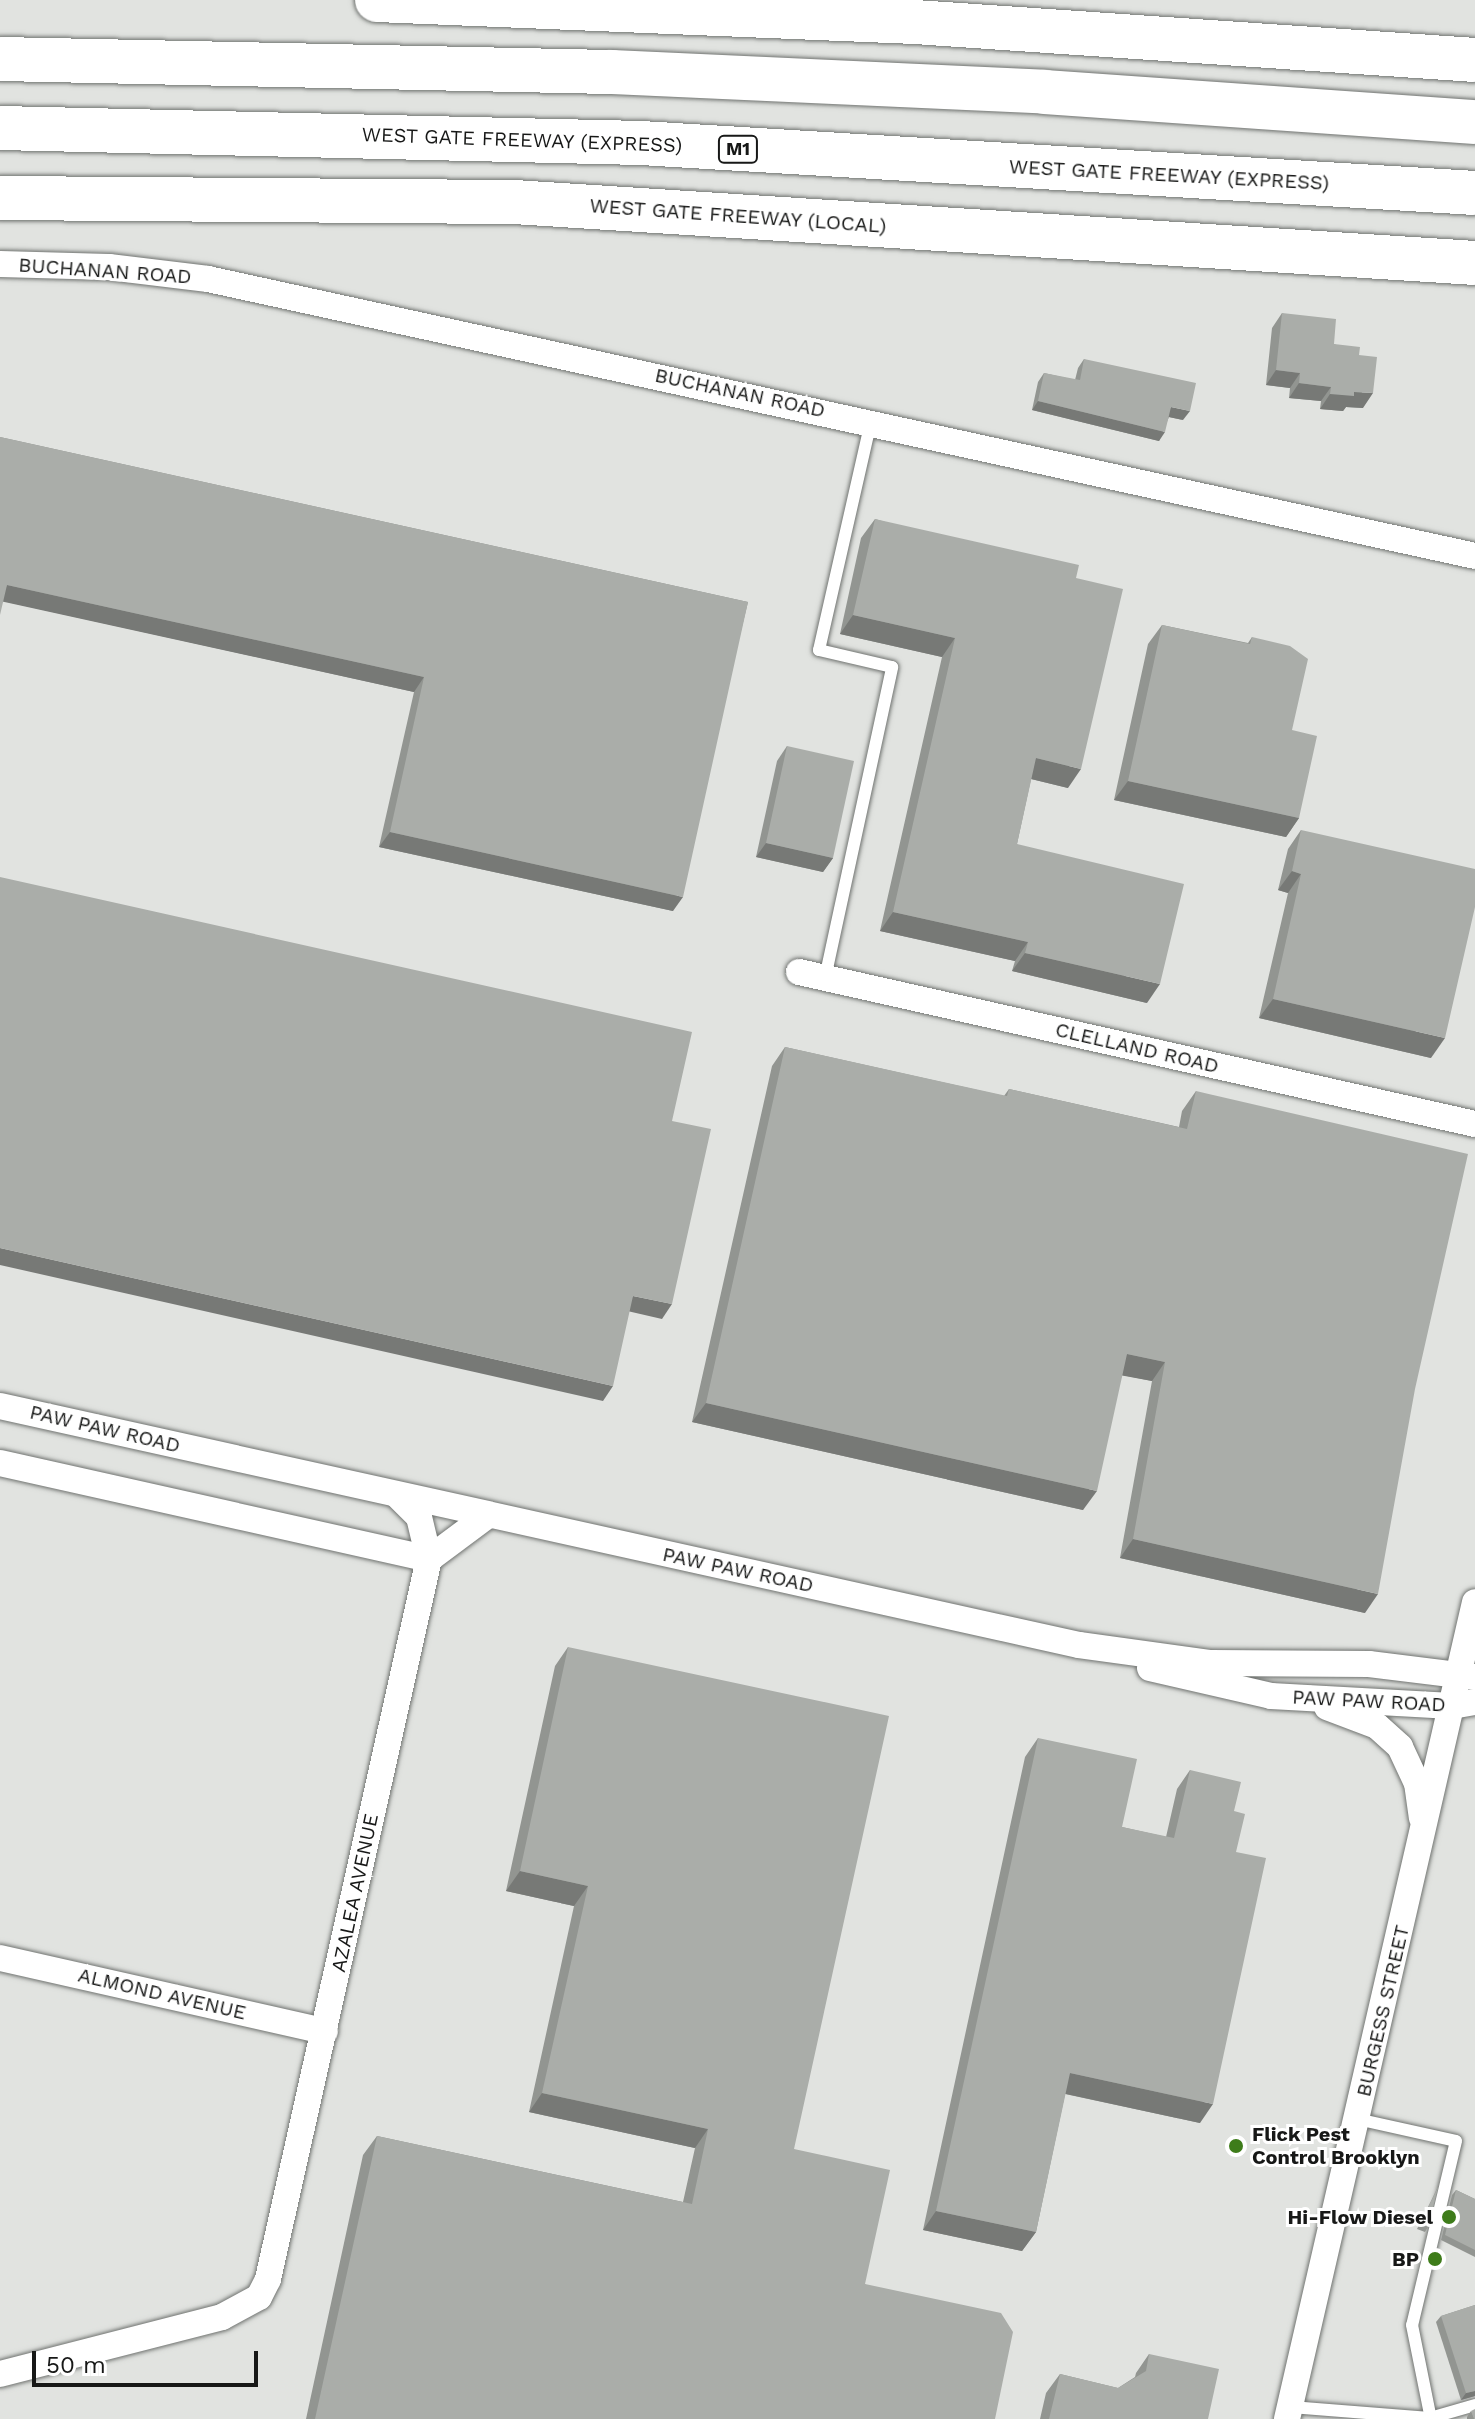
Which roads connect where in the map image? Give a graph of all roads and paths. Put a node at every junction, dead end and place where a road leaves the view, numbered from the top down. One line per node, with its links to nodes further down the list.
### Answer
1 (377, 0): 3 (highway)
2 (0, 59): 4 (highway)
3 (1475, 60)
4 (1475, 122)
5 (0, 128): 6 (highway, WEST GATE FREEWAY (EXPRESS) / M1)
6 (1475, 193)
7 (0, 198): 8 (highway, WEST GATE FREEWAY (LOCAL))
8 (711, 214): 9 (highway, WEST GATE FREEWAY (LOCAL)); 11 (highway)
9 (1475, 263)
10 (0, 264): 12 (street, BUCHANAN ROAD)
11 (1475, 292)
12 (871, 422): 13 (street, BUCHANAN ROAD); 14 (lane)
13 (1475, 556)
14 (812, 975): 15 (street, CLELLAND ROAD)
15 (1475, 1124)
16 (0, 1406): 18 (street, PAW PAW ROAD)
17 (0, 1463): 20 (street)
18 (397, 1495): 19 (street, PAW PAW ROAD); 20 (street)
19 (488, 1515): 20 (street); 22 (street, PAW PAW ROAD)
20 (429, 1559): 28 (street, AZALEA AVENUE)
21 (1475, 1602): 23 (street, BURGESS STREET)
22 (1079, 1645): 23 (street, PAW PAW ROAD); 24 (street, PAW PAW ROAD)
23 (1467, 1675): 25 (street, BURGESS STREET)
24 (1271, 1696): 25 (street, PAW PAW ROAD); 26 (street)
25 (1463, 1704): 26 (street, BURGESS STREET)
26 (1420, 1854): 29 (street, BURGESS STREET)
27 (0, 1958): 28 (street, ALMOND AVENUE)
28 (325, 2031): 30 (street, AZALEA AVENUE)
29 (1357, 2119): 32 (street, BURGESS STREET); 33 (lane)
30 (0, 2374)
31 (1475, 2405): 33 (lane)
32 (1289, 2413): 33 (lane)
33 (1430, 2418)

